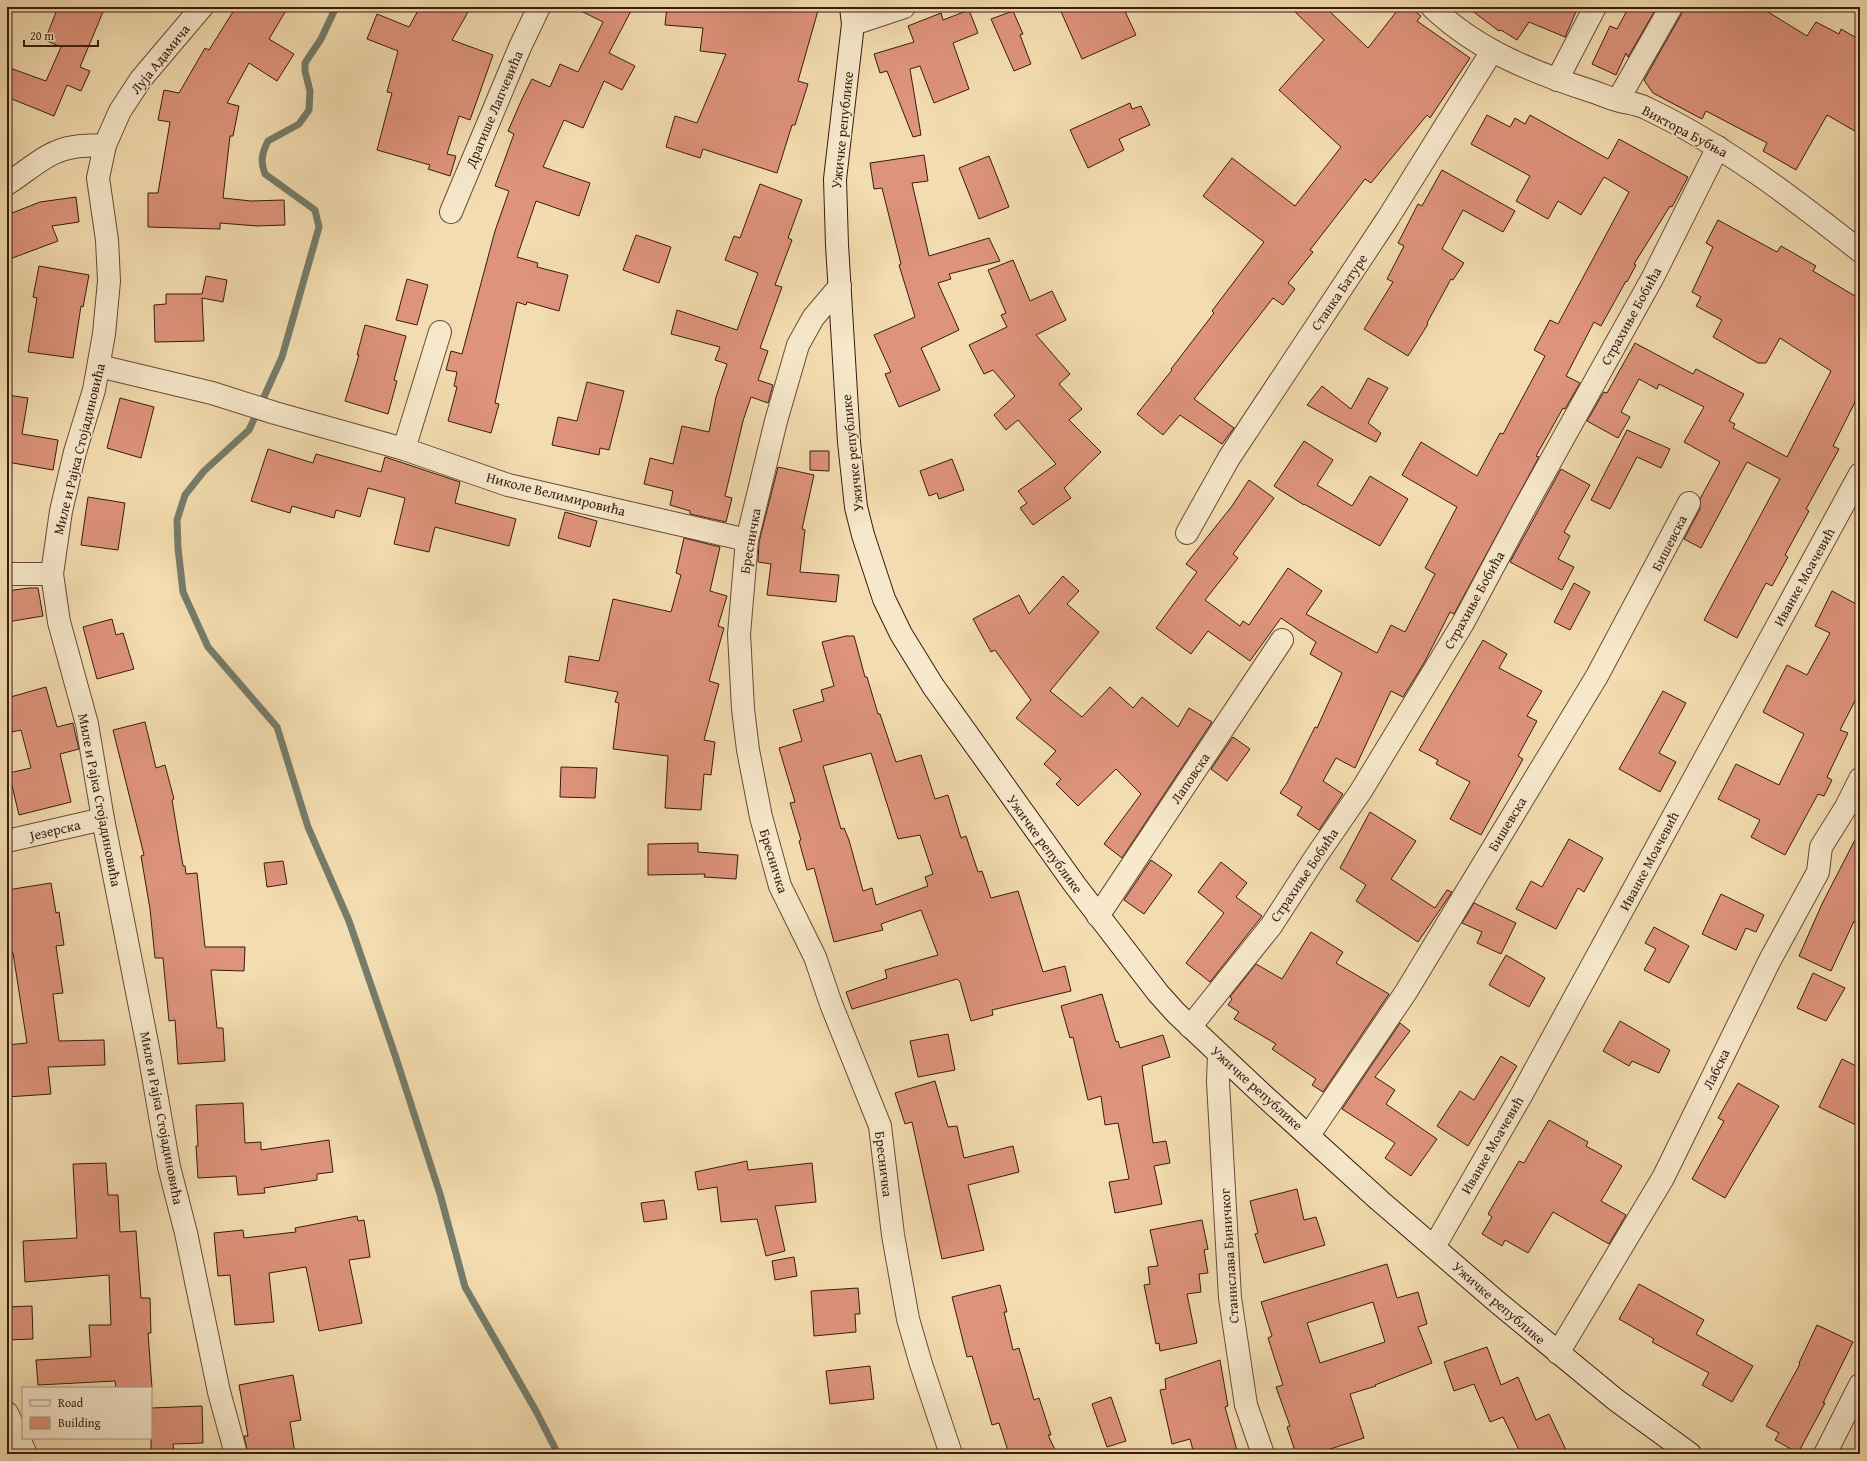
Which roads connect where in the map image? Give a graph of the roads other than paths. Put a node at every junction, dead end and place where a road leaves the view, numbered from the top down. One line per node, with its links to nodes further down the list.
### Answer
1 (202, 7): 11 (street, Луја Адамича)
2 (539, 7): 14 (street, Драгише Лапчевића)
3 (904, 7): 7 (street)
4 (1432, 7): 8 (street, Виктора Бубња)
5 (1595, 7): 9 (street)
6 (1671, 7): 10 (street)
7 (852, 16): 16 (street, Ужичке републике)
8 (1492, 51): 9 (street, Виктора Бубња); 22 (street, Станка Батуре)
9 (1556, 80): 10 (street, Виктора Бубња)
10 (1618, 100): 12 (street, Виктора Бубња)
11 (105, 145): 13 (street); 18 (street, Миле и Рајка Стојадиновића)
12 (1718, 147): 15 (street, Виктора Бубња); 31 (street, Страхиње Бобића)
13 (7, 184)
14 (451, 212)
15 (1860, 252)
16 (840, 286): 23 (street, Бресничка); 30 (street, Ужичке републике)
17 (440, 332): 19 (street)
18 (99, 366): 19 (street, Николе Велимировића); 25 (street, Миле и Рајка Стојадиновића)
19 (404, 449): 23 (street, Николе Велимировића)
20 (1860, 474): 34 (street, Иванке Моачевић)
21 (1689, 503): 33 (street, Бишевска)
22 (1188, 533)
23 (747, 540): 40 (street, Бресничка)
24 (7, 574): 25 (street)
25 (52, 574): 28 (street, Миле и Рајка Стојадиновића)
26 (1282, 640): 30 (street, Лаповска)
27 (1860, 779): 35 (street, Лабска)
28 (103, 819): 29 (street, Језерска); 39 (street, Миле и Рајка Стојадиновића)
29 (7, 841)
30 (1098, 916): 31 (street, Ужичке републике)
31 (1190, 1027): 32 (street, Ужичке републике)
32 (1219, 1054): 33 (street, Ужичке републике); 41 (street, Станислава Биничког)
33 (1309, 1135): 34 (street, Ужичке републике)
34 (1434, 1247): 35 (street, Ужичке републике)
35 (1558, 1353): 42 (street, Ужичке републике)
36 (1860, 1385): 43 (street)
37 (7, 1414): 38 (street)
38 (26, 1454)
39 (236, 1454)
40 (952, 1454)
41 (1264, 1454)
42 (1690, 1454)
43 (1825, 1454)

